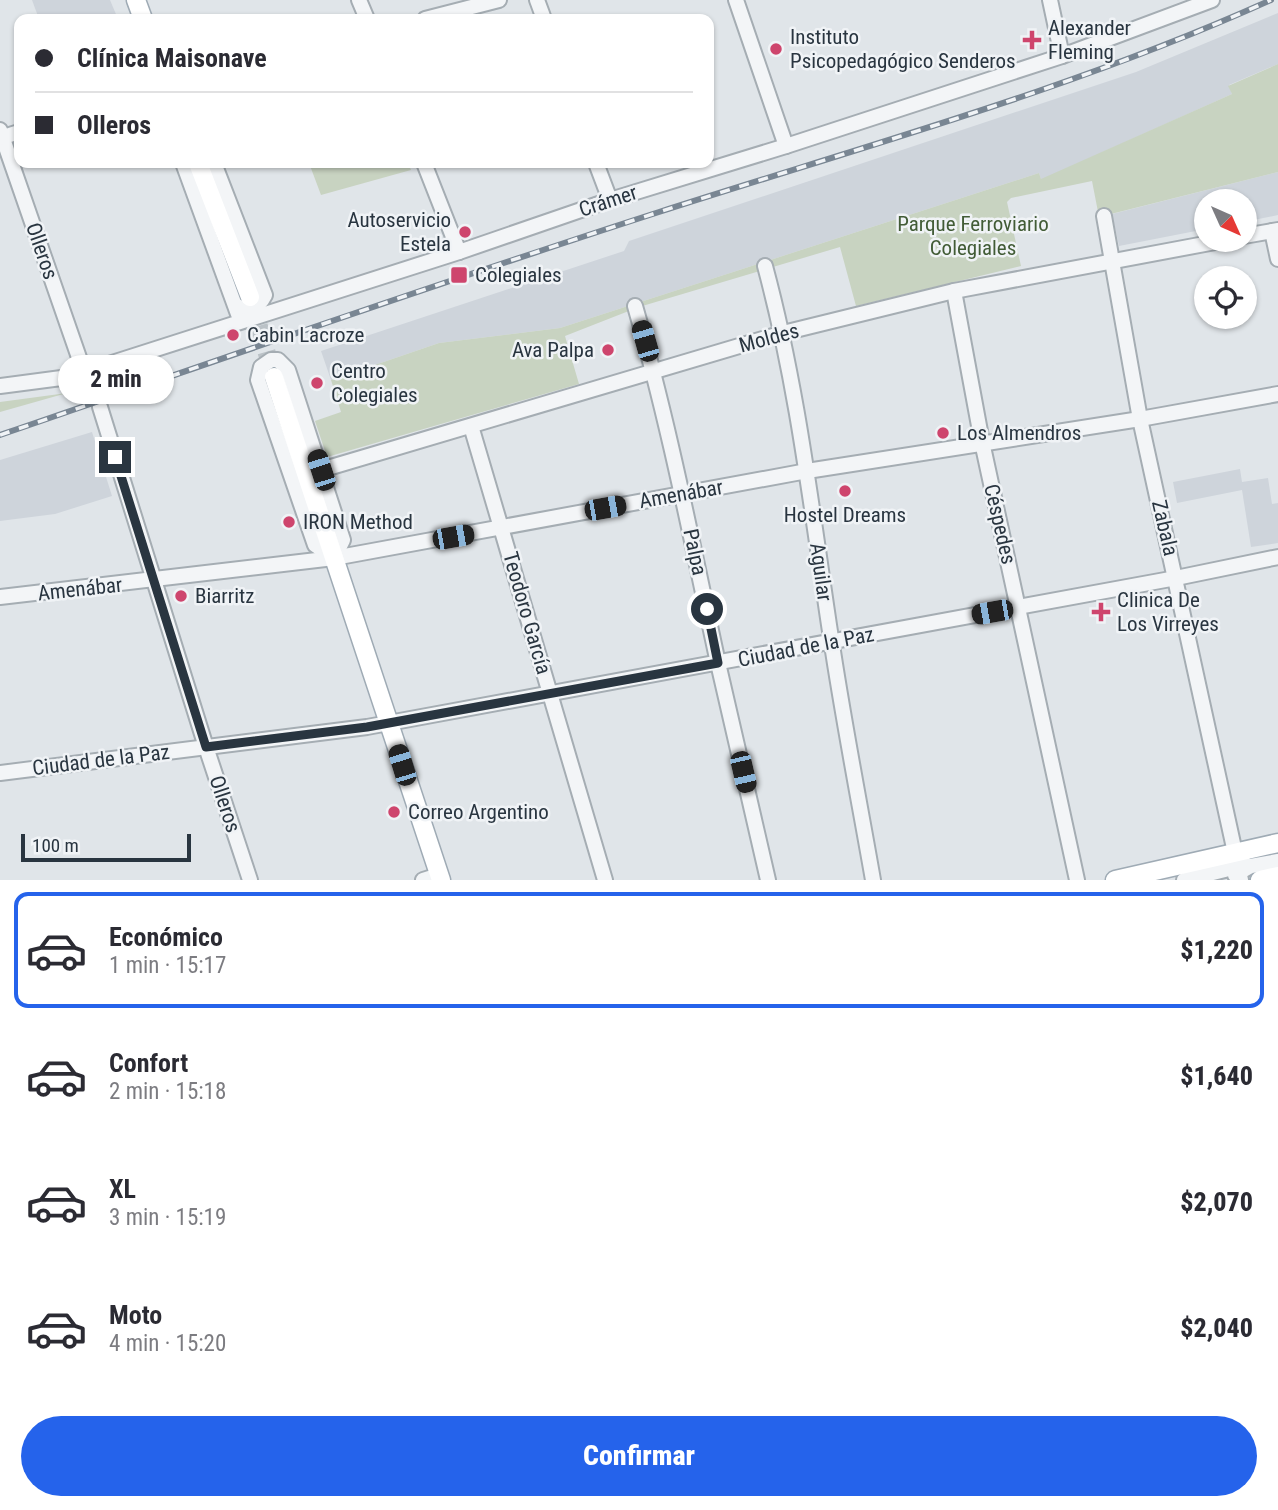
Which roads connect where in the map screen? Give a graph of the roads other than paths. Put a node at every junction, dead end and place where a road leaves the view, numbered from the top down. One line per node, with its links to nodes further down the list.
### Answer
1 (499, 0): 5 (street)
2 (736, 0): 8 (street)
3 (1050, 0): 6 (street)
4 (1212, 0): 6 (street, Crámer)
5 (444, 14)
6 (1062, 56): 8 (street, Crámer)
7 (1, 135): 29 (street, Olleros)
8 (786, 146): 14 (street, Crámer)
9 (185, 168): 24 (street)
10 (200, 168): 24 (main road)
11 (216, 168): 24 (street)
12 (426, 168): 19 (street)
13 (598, 168): 14 (street)
14 (610, 200): 19 (street, Crámer)
15 (1104, 216): 21 (street, Zabala)
16 (1275, 231): 17 (street); 20 (street)
17 (1257, 234)
18 (1194, 246): 21 (street, Moldes)
19 (459, 252): 26 (street, Crámer)
20 (1278, 258)
21 (1111, 261): 23 (street, Moldes); 34 (street, Zabala)
22 (765, 266): 27 (street, Aguilar)
23 (954, 291): 27 (street, Moldes); 36 (street, Céspedes)
24 (243, 301): 26 (street)
25 (635, 306): 28 (street, Palpa)
26 (237, 322): 29 (street, Crámer)
27 (783, 333): 28 (street, Moldes); 38 (street, Aguilar)
28 (654, 371): 35 (street, Moldes); 39 (street, Palpa)
29 (84, 372): 31 (street, Crámer)
30 (274, 377): 42 (main road)
31 (0, 386)
32 (1278, 394): 34 (street, Amenábar)
33 (100, 407): 44 (street, Olleros)
34 (1140, 418): 36 (street, Amenábar); 43 (street, Zabala)
35 (471, 426): 37 (street, Moldes); 40 (street, Teodoro García)
36 (982, 442): 38 (street, Amenábar); 46 (street, Céspedes)
37 (321, 470): 42 (street); 42 (street)
38 (807, 471): 39 (street, Amenábar); 47 (street, Aguilar)
39 (682, 494): 40 (street, Amenábar); 48 (street, Palpa)
40 (501, 527): 42 (street, Amenábar); 49 (street, Teodoro García)
41 (1278, 557): 43 (street, Ciudad de la Paz)
42 (334, 558): 44 (street, Amenábar); 50 (main road)
43 (1176, 579): 46 (street, Ciudad de la Paz); 56 (street, Zabala)
44 (154, 581): 45 (street, Amenábar); 51 (street, Olleros)
45 (0, 597)
46 (1019, 608): 47 (street, Ciudad de la Paz); 63 (street, Céspedes)
47 (831, 642): 48 (street, Ciudad de la Paz); 62 (street, Aguilar)
48 (718, 663): 49 (street, Ciudad de la Paz); 61 (street, Palpa)
49 (550, 694): 50 (street, Ciudad de la Paz); 60 (street, Teodoro García)
50 (390, 723): 51 (street, Ciudad de la Paz); 58 (main road)
51 (206, 747): 52 (street, Ciudad de la Paz); 59 (street, Olleros)
52 (0, 773)
53 (1278, 843): 56 (main road)
54 (1278, 851): 56 (street)
55 (1278, 861): 56 (street)
56 (1238, 867): 64 (main road); 65 (street); 66 (street)
57 (1278, 876): 67 (main road)
58 (434, 878)
59 (250, 880)
60 (606, 880)
61 (768, 880)
62 (873, 880)
63 (1077, 880)
64 (1115, 880)
65 (1184, 880)
66 (1224, 880)
67 (1260, 880)

